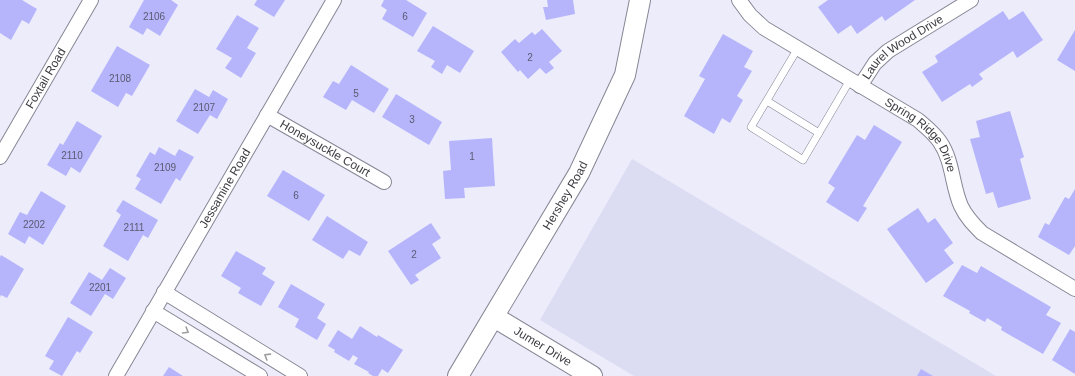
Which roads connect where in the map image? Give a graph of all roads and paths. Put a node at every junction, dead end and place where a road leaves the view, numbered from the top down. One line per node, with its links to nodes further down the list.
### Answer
1 (91, 0): 11 (street, Foxtail Road)
2 (334, 0): 9 (street, Jessamine Road)
3 (640, 0): 16 (main road, Hershey Road)
4 (739, 0): 6 (street, Spring Ridge Drive)
5 (971, 0): 7 (street, Laurel Wood Drive)
6 (798, 48): 7 (street, Spring Ridge Drive); 8 (lane)
7 (855, 83): 10 (lane); 13 (street, Spring Ridge Drive)
8 (767, 101): 10 (lane); 10 (lane)
9 (267, 115): 12 (street, Honeysuckle Court); 14 (street, Jessamine Road)
10 (819, 133)
11 (0, 157)
12 (384, 182)
13 (1075, 290)
14 (164, 292): 15 (street, Jessamine Road); 19 (street, one-way to 14)
15 (153, 311): 17 (street, Jessamine Road); 18 (street, one-way to 18)
16 (494, 317): 20 (main road, Hershey Road); 21 (main road, Jumer Drive)
17 (116, 376)
18 (260, 376)
19 (300, 376)
20 (458, 376)
21 (592, 376)

